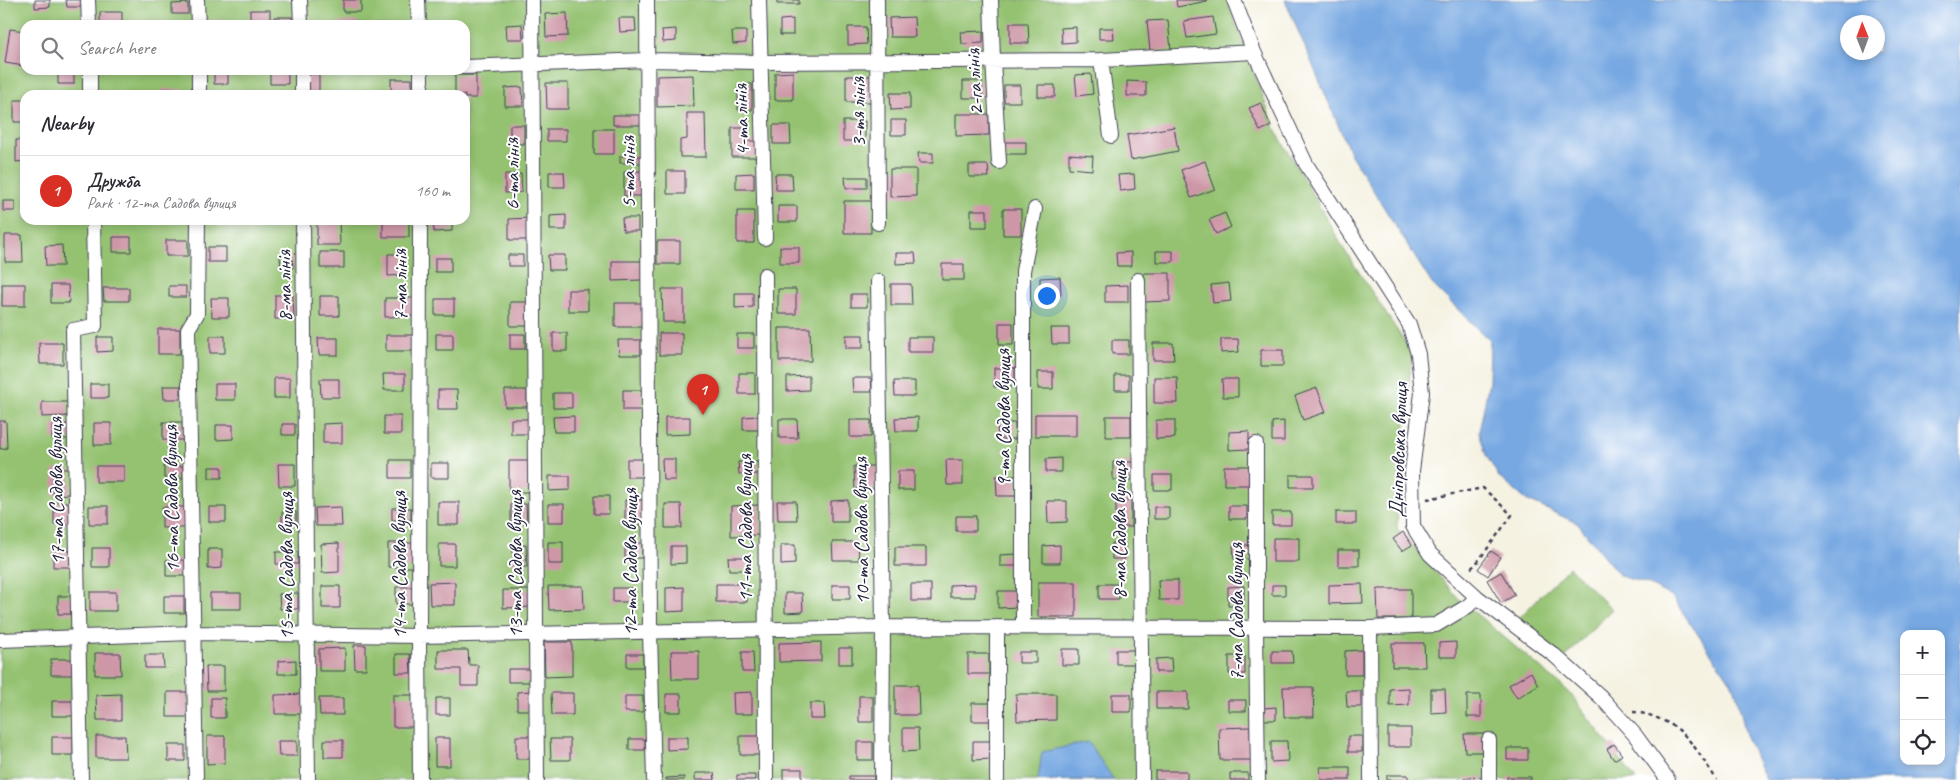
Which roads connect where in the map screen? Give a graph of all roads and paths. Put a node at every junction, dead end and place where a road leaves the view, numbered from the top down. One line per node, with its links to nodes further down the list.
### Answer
1 (88, 0): 11 (street)
2 (197, 0): 12 (street)
3 (300, 0): 13 (street)
4 (418, 0): 14 (street)
5 (532, 0): 21 (street, 6-та лінія)
6 (647, 0): 16 (street, 5-та лінія)
7 (759, 0): 19 (street, 4-та лінія)
8 (877, 0): 20 (street, 3-тя лінія)
9 (991, 0): 17 (street, 2-га лінія)
10 (1234, 0): 15 (street, Дніпровська вулиця)
11 (89, 20)
12 (198, 20)
13 (301, 20)
14 (419, 20)
15 (1254, 52): 18 (street); 48 (street, Дніпровська вулиця)
16 (647, 60): 19 (street); 21 (street); 43 (street, 5-та лінія)
17 (993, 60): 18 (street); 20 (street); 32 (street, 2-га лінія)
18 (1101, 60): 31 (street)
19 (760, 62): 20 (street); 39 (street, 4-та лінія)
20 (877, 62): 34 (street, 3-тя лінія)
21 (531, 64): 22 (street); 44 (street, 6-та лінія)
22 (470, 67)
23 (90, 75): 27 (street)
24 (199, 75): 28 (street)
25 (302, 75): 29 (street)
26 (421, 75): 30 (street)
27 (90, 90)
28 (199, 90)
29 (302, 90)
30 (421, 90)
31 (1111, 136)
32 (999, 162)
33 (1035, 209): 53 (street, 9-та Садова вулиця)
34 (878, 223)
35 (92, 225): 63 (street, 17-та Садова вулиця)
36 (198, 225): 59 (street, 16-та Садова вулиця)
37 (303, 225): 46 (street, 8-ма лінія)
38 (420, 225): 45 (street, 7-ма лінія)
39 (765, 238)
40 (765, 275): 57 (street, 11-та Садова вулиця)
41 (1138, 280): 54 (street, 8-ма Садова вулиця)
42 (878, 281): 51 (street, 10-та Садова вулиця)
43 (649, 344): 58 (street, 12-та Садова вулиця)
44 (534, 348): 60 (street, 13-та Садова вулиця)
45 (420, 350): 62 (street, 14-та Садова вулиця)
46 (304, 352): 61 (street, 15-та Садова вулиця)
47 (1256, 444): 55 (street, 7-ма Садова вулиця)
48 (1413, 501): 49 (street, Дніпровська вулиця); 49 (path)
49 (1458, 580): 50 (street, Дніпровська вулиця)
50 (1477, 597): 56 (street); 65 (street, Дніпровська вулиця)
51 (883, 627): 52 (street); 57 (street); 74 (street, 10-та Садова вулиця)
52 (997, 627): 53 (street); 75 (street)
53 (1023, 627): 54 (street)
54 (1140, 628): 55 (street); 76 (street, 8-ма Садова вулиця)
55 (1256, 628): 56 (street); 77 (street, 7-ма Садова вулиця)
56 (1370, 628): 78 (street)
57 (765, 630): 58 (street); 73 (street, 11-та Садова вулиця)
58 (650, 632): 60 (street); 72 (street, 12-та Садова вулиця)
59 (194, 633): 61 (street); 63 (street); 68 (street, 16-та Садова вулиця)
60 (536, 634): 62 (street); 71 (street, 13-та Садова вулиця)
61 (306, 635): 62 (street); 69 (street, 15-та Садова вулиця)
62 (418, 636): 70 (street, 14-та Садова вулиця)
63 (78, 638): 64 (street); 67 (street, 17-та Садова вулиця)
64 (0, 640)
65 (1614, 712): 80 (street, Дніпровська вулиця); 81 (path)
66 (1489, 740): 79 (street)
67 (82, 780)
68 (196, 780)
69 (308, 780)
70 (420, 780)
71 (537, 780)
72 (654, 780)
73 (766, 780)
74 (882, 780)
75 (997, 780)
76 (1142, 780)
77 (1258, 780)
78 (1372, 780)
79 (1489, 780)
80 (1668, 780)
81 (1717, 780)

